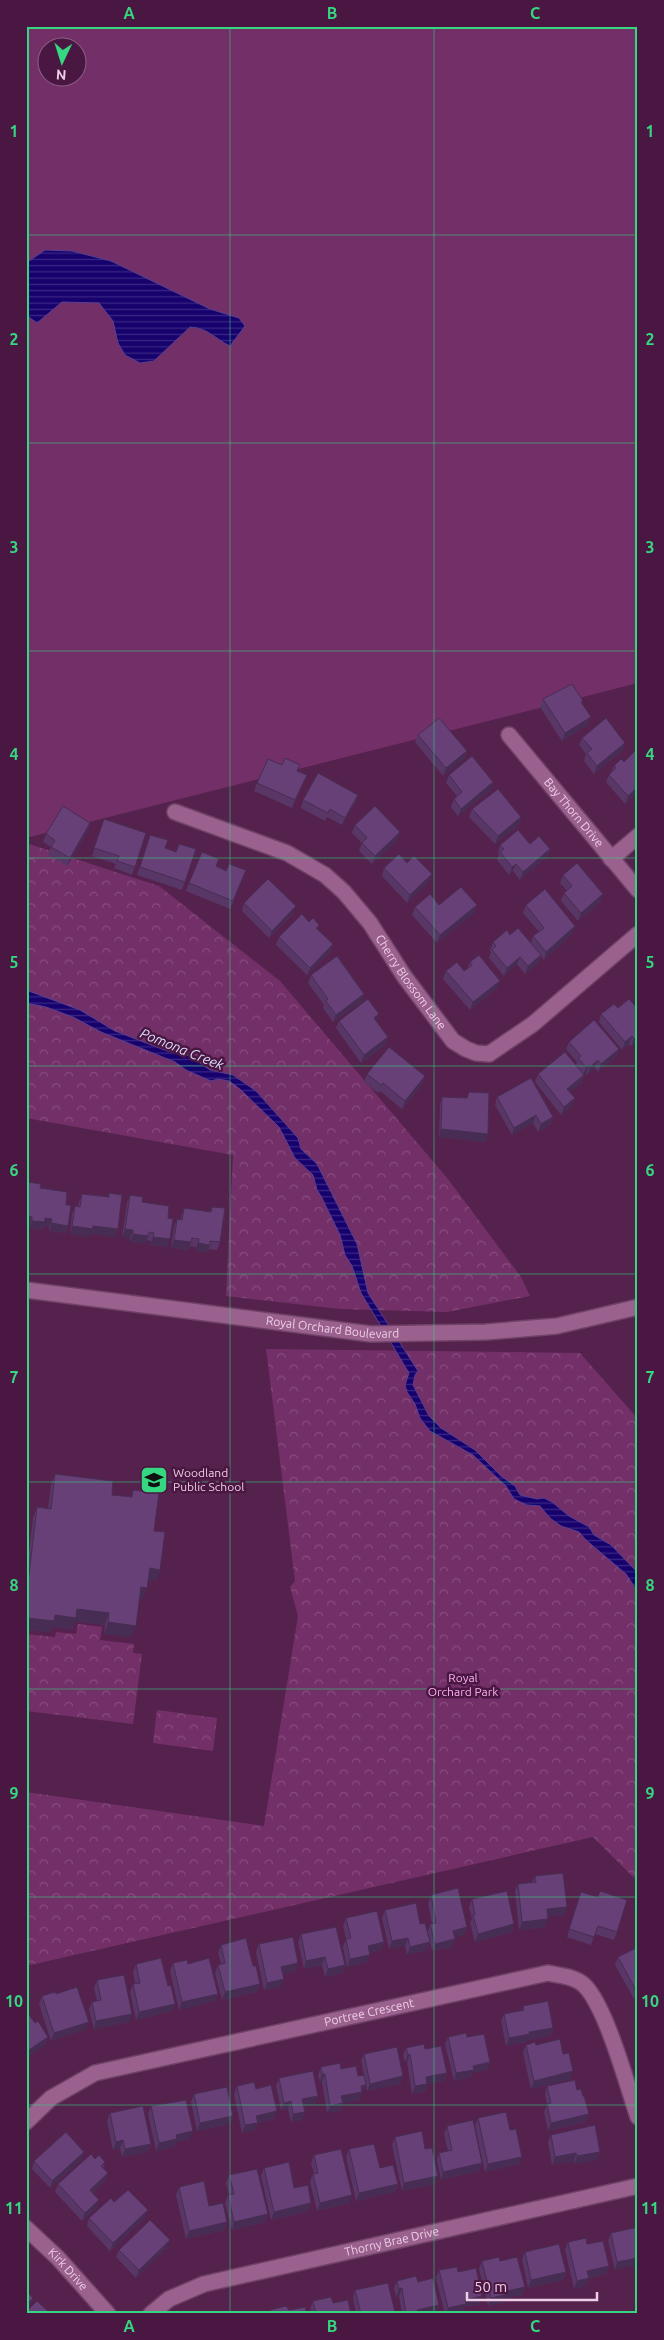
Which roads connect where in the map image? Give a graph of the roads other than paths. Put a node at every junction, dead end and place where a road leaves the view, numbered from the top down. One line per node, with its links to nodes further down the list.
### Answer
1 (509, 735): 4 (street, Bay Thorn Drive)
2 (175, 812): 6 (street, Cherry Blossom Lane)
3 (638, 836): 4 (street)
4 (610, 859): 5 (street, Bay Thorn Drive)
5 (638, 890)
6 (638, 934)
7 (26, 1290): 8 (street, Royal Orchard Boulevard)
8 (638, 1307)
9 (638, 2117): 10 (street, Portree Crescent)
10 (26, 2122)
11 (638, 2186): 14 (street, Thorny Brae Drive)
12 (26, 2228): 13 (street, Kirk Drive)
13 (108, 2314)
14 (152, 2314)

